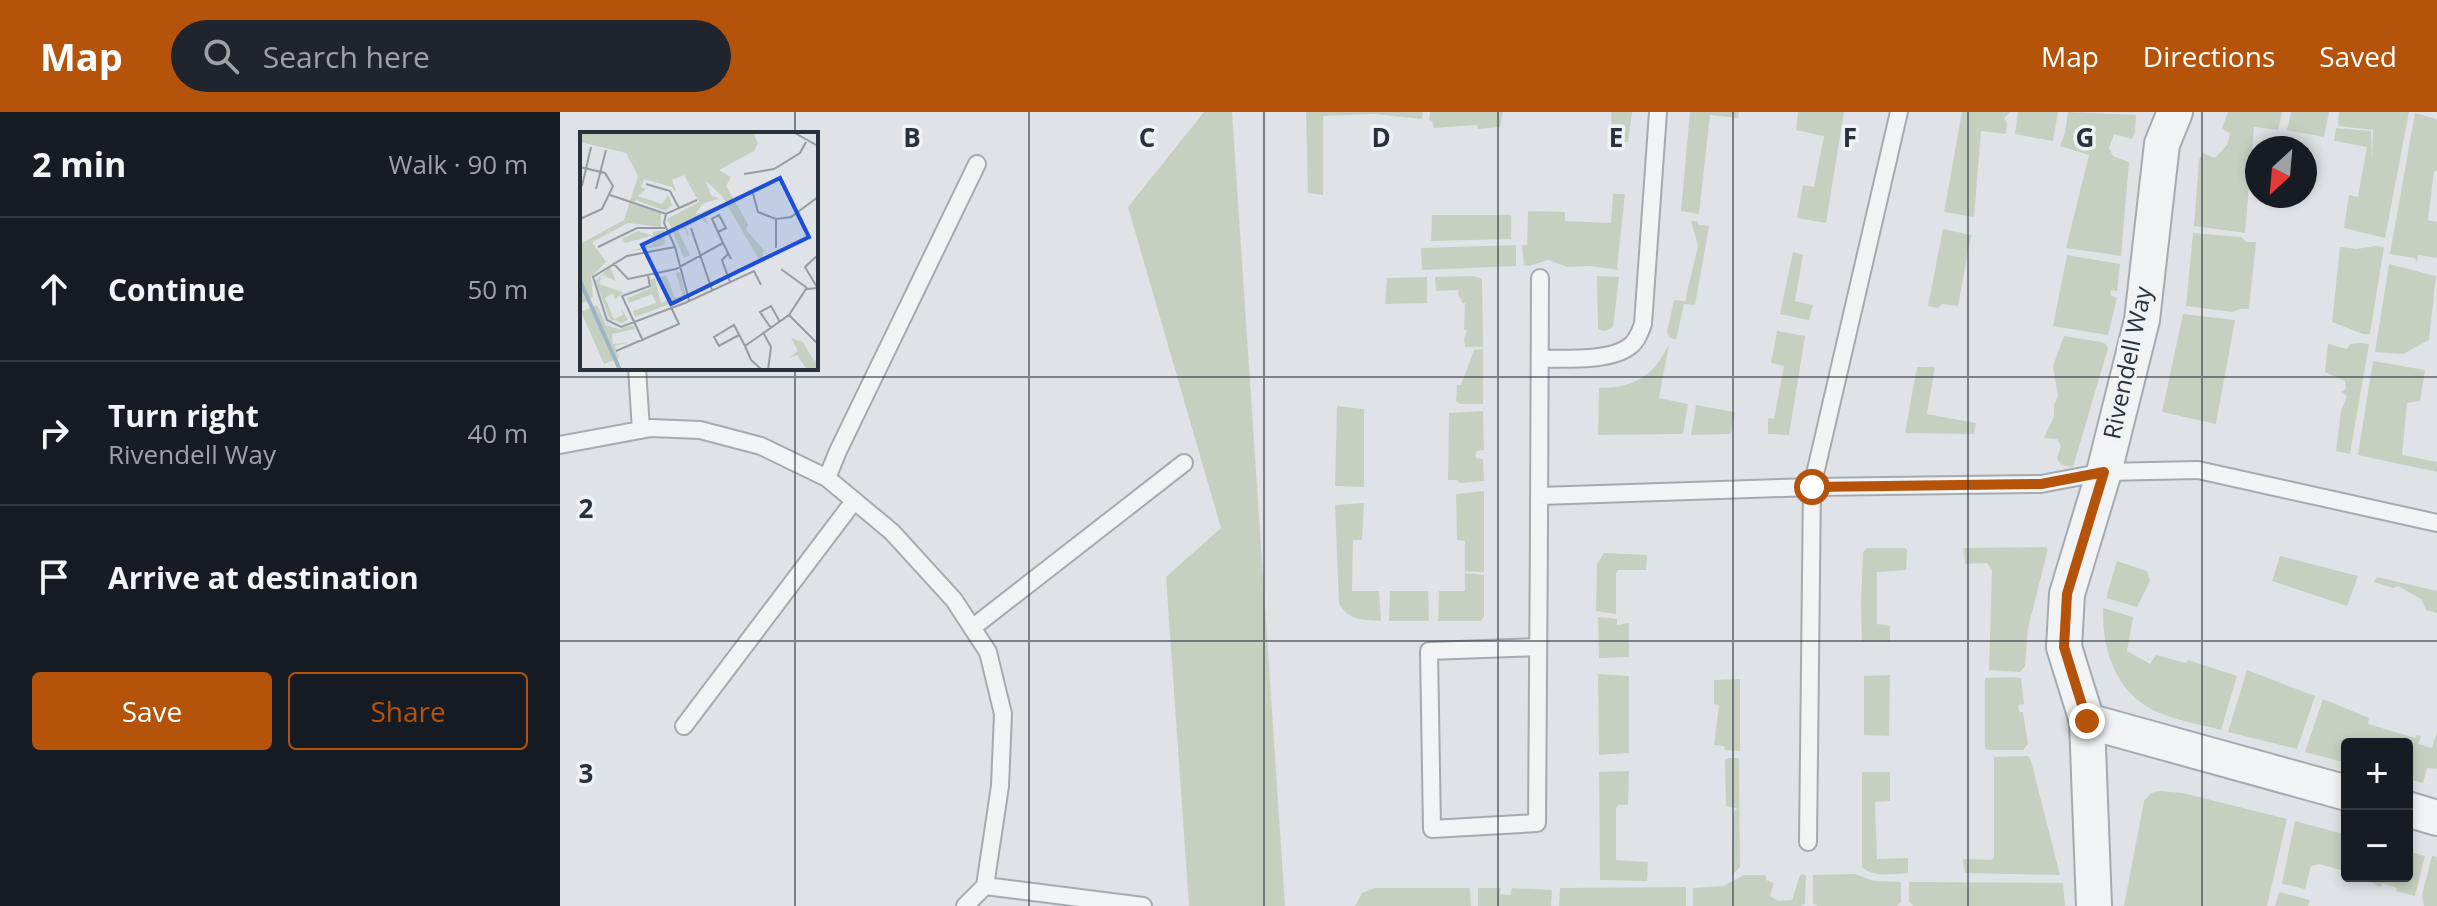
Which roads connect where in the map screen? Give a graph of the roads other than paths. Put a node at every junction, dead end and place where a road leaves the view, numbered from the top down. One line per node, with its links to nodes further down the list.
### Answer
1 (1658, 112): 6 (lane)
2 (1899, 112): 13 (lane)
3 (2175, 112): 11 (street, Rivendell Way)
4 (977, 164): 12 (lane)
5 (1540, 278): 6 (lane)
6 (1540, 359): 14 (lane)
7 (637, 370): 8 (lane)
8 (641, 430): 9 (lane); 12 (lane)
9 (560, 445)
10 (1184, 463): 17 (lane)
11 (2104, 472): 13 (lane); 16 (lane); 19 (street, Rivendell Way)
12 (827, 478): 15 (lane)
13 (1812, 487): 14 (lane); 24 (lane)
14 (1540, 496): 18 (lane)
15 (854, 501): 17 (lane); 20 (lane)
16 (2437, 523)
17 (972, 628): 25 (lane)
18 (1538, 647): 18 (lane)
19 (2087, 721): 21 (street); 28 (street, Rivendell Way)
20 (684, 726)
21 (2341, 791)
22 (2410, 810): 23 (street)
23 (2437, 818)
24 (1808, 842)
25 (985, 886): 26 (lane); 27 (lane)
26 (965, 906)
27 (1143, 906)
28 (2094, 906)

